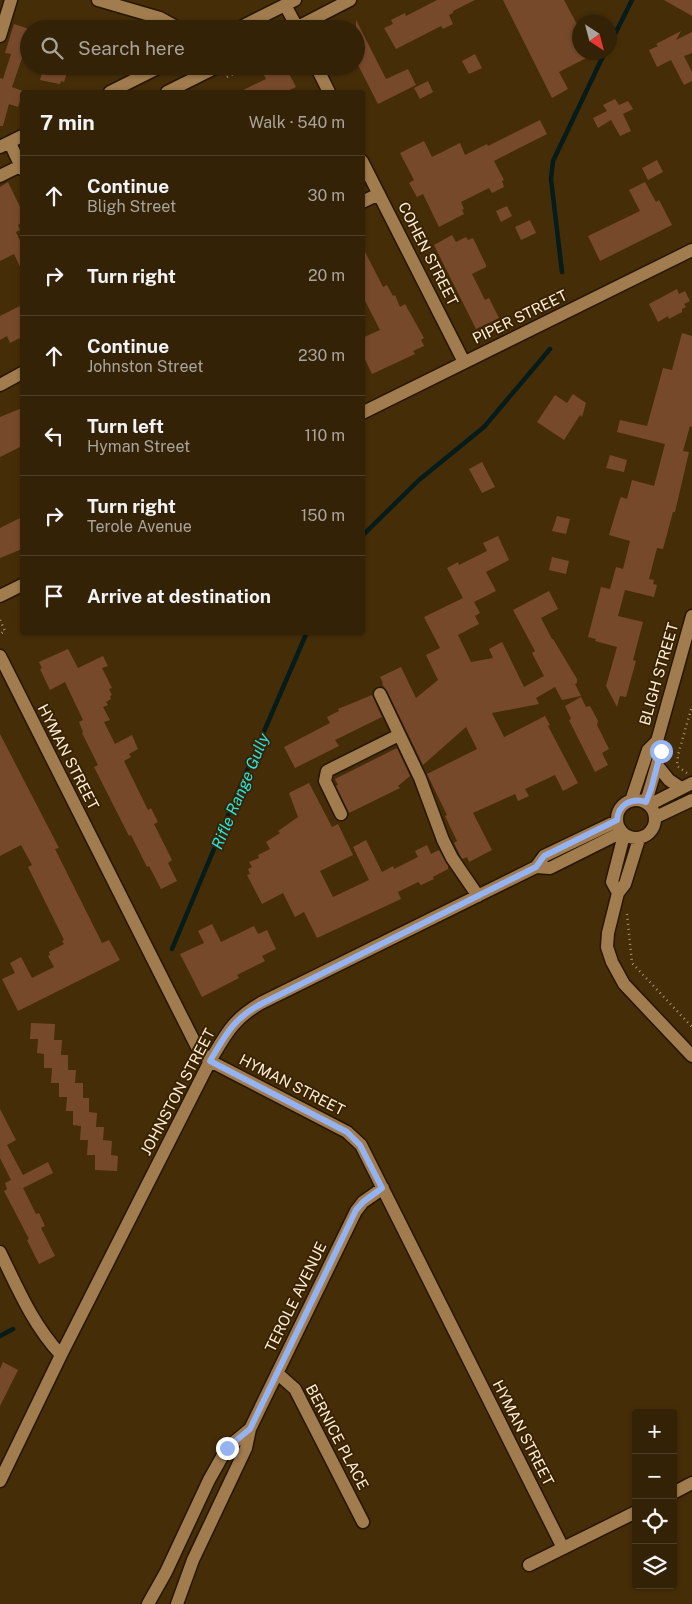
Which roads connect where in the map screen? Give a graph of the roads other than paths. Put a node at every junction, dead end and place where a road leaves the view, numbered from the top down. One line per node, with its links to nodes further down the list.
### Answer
1 (11, 0): 9 (street)
2 (98, 0): 5 (street)
3 (350, 0): 8 (street)
4 (290, 2): 6 (street); 7 (street)
5 (164, 20)
6 (255, 20)
7 (294, 20)
8 (311, 20)
9 (0, 36)
10 (144, 75): 13 (street)
11 (196, 75): 14 (street)
12 (320, 75): 15 (street)
13 (114, 90)
14 (170, 90)
15 (328, 90)
16 (20, 137): 17 (street)
17 (5, 145): 18 (street)
18 (20, 164)
19 (365, 167): 22 (street, COHEN STREET)
20 (20, 168): 21 (street)
21 (0, 176)
22 (379, 194): 23 (street); 25 (street, COHEN STREET)
23 (365, 201)
24 (692, 250): 25 (street, PIPER STREET)
25 (464, 362): 28 (street, PIPER STREET)
26 (20, 374): 27 (street)
27 (0, 385)
28 (365, 412)
29 (20, 586): 30 (street)
30 (0, 596)
31 (692, 616): 35 (street, BLIGH STREET)
32 (0, 656): 48 (street, HYMAN STREET)
33 (380, 694): 34 (street)
34 (399, 736): 41 (street); 46 (street)
35 (657, 741): 36 (street, BLIGH STREET); 39 (street, BLIGH STREET)
36 (657, 765): 37 (street); 40 (street, BLIGH STREET)
37 (687, 786): 40 (street)
38 (692, 800): 42 (street)
39 (631, 801): 40 (street); 43 (street)
40 (647, 803): 42 (street)
41 (341, 814)
42 (656, 817): 44 (street)
43 (621, 829): 44 (street); 45 (street); 46 (street, JOHNSTON STREET)
44 (639, 838): 45 (street)
45 (618, 893): 47 (street)
46 (478, 896): 48 (street, JOHNSTON STREET)
47 (692, 1056)
48 (210, 1061): 49 (street, HYMAN STREET); 51 (street, JOHNSTON STREET)
49 (382, 1188): 52 (street, TEROLE AVENUE); 59 (street, HYMAN STREET)
50 (0, 1252): 51 (street)
51 (61, 1355): 54 (street, JOHNSTON STREET)
52 (277, 1372): 53 (street, TEROLE AVENUE); 58 (street, BERNICE PLACE)
53 (250, 1429): 61 (street, TEROLE AVENUE); 62 (street, TEROLE AVENUE)
54 (0, 1481)
55 (692, 1483): 56 (street)
56 (677, 1491)
57 (632, 1514): 59 (street)
58 (363, 1522)
59 (563, 1548): 60 (street)
60 (529, 1565)
61 (148, 1604)
62 (177, 1604)

